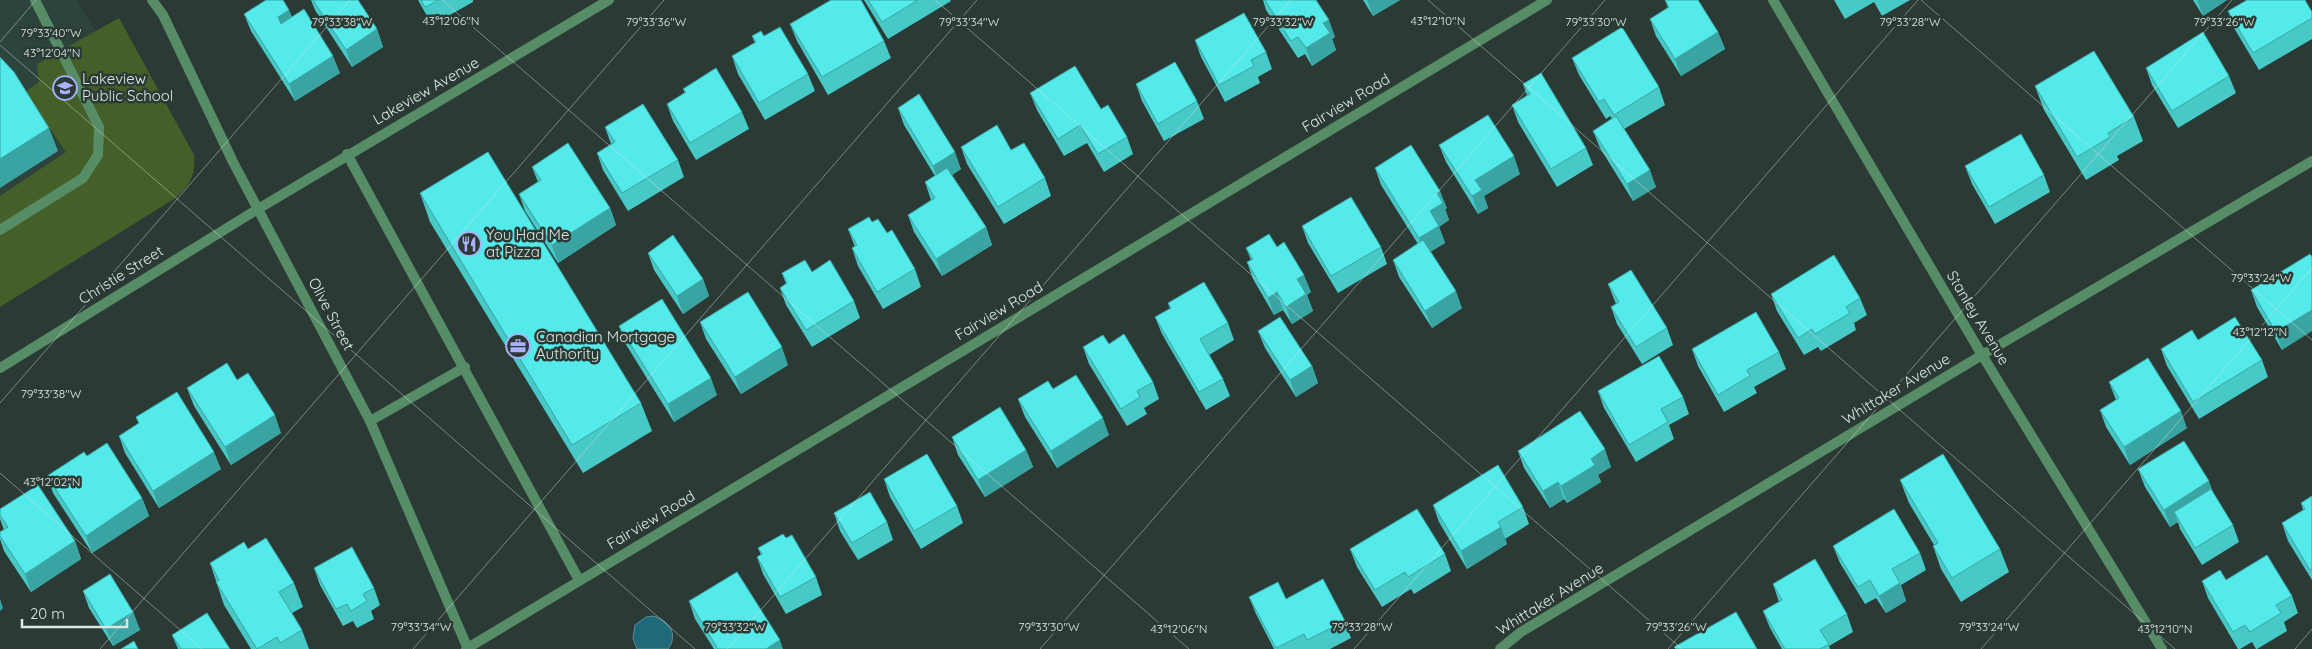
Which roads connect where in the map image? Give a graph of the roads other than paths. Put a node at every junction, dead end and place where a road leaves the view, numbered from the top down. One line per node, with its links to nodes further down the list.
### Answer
1 (34, 0): 9 (street)
2 (152, 0): 8 (street, Olive Street)
3 (609, 0): 6 (street, Lakeview Avenue)
4 (1547, 0): 14 (street, Fairview Road)
5 (1773, 0): 10 (street, Stanley Avenue)
6 (347, 154): 8 (street, Lakeview Avenue); 11 (street)
7 (2312, 161): 10 (street, Whittaker Avenue)
8 (258, 209): 12 (street, Christie Street); 13 (street, Olive Street)
9 (0, 230)
10 (1982, 354): 16 (street, Whittaker Avenue); 17 (street, Stanley Avenue)
11 (464, 367): 13 (street); 14 (street)
12 (0, 368)
13 (370, 421): 15 (street, Olive Street)
14 (579, 580): 15 (street, Fairview Road)
15 (468, 649)
16 (1500, 649)
17 (2162, 649)

